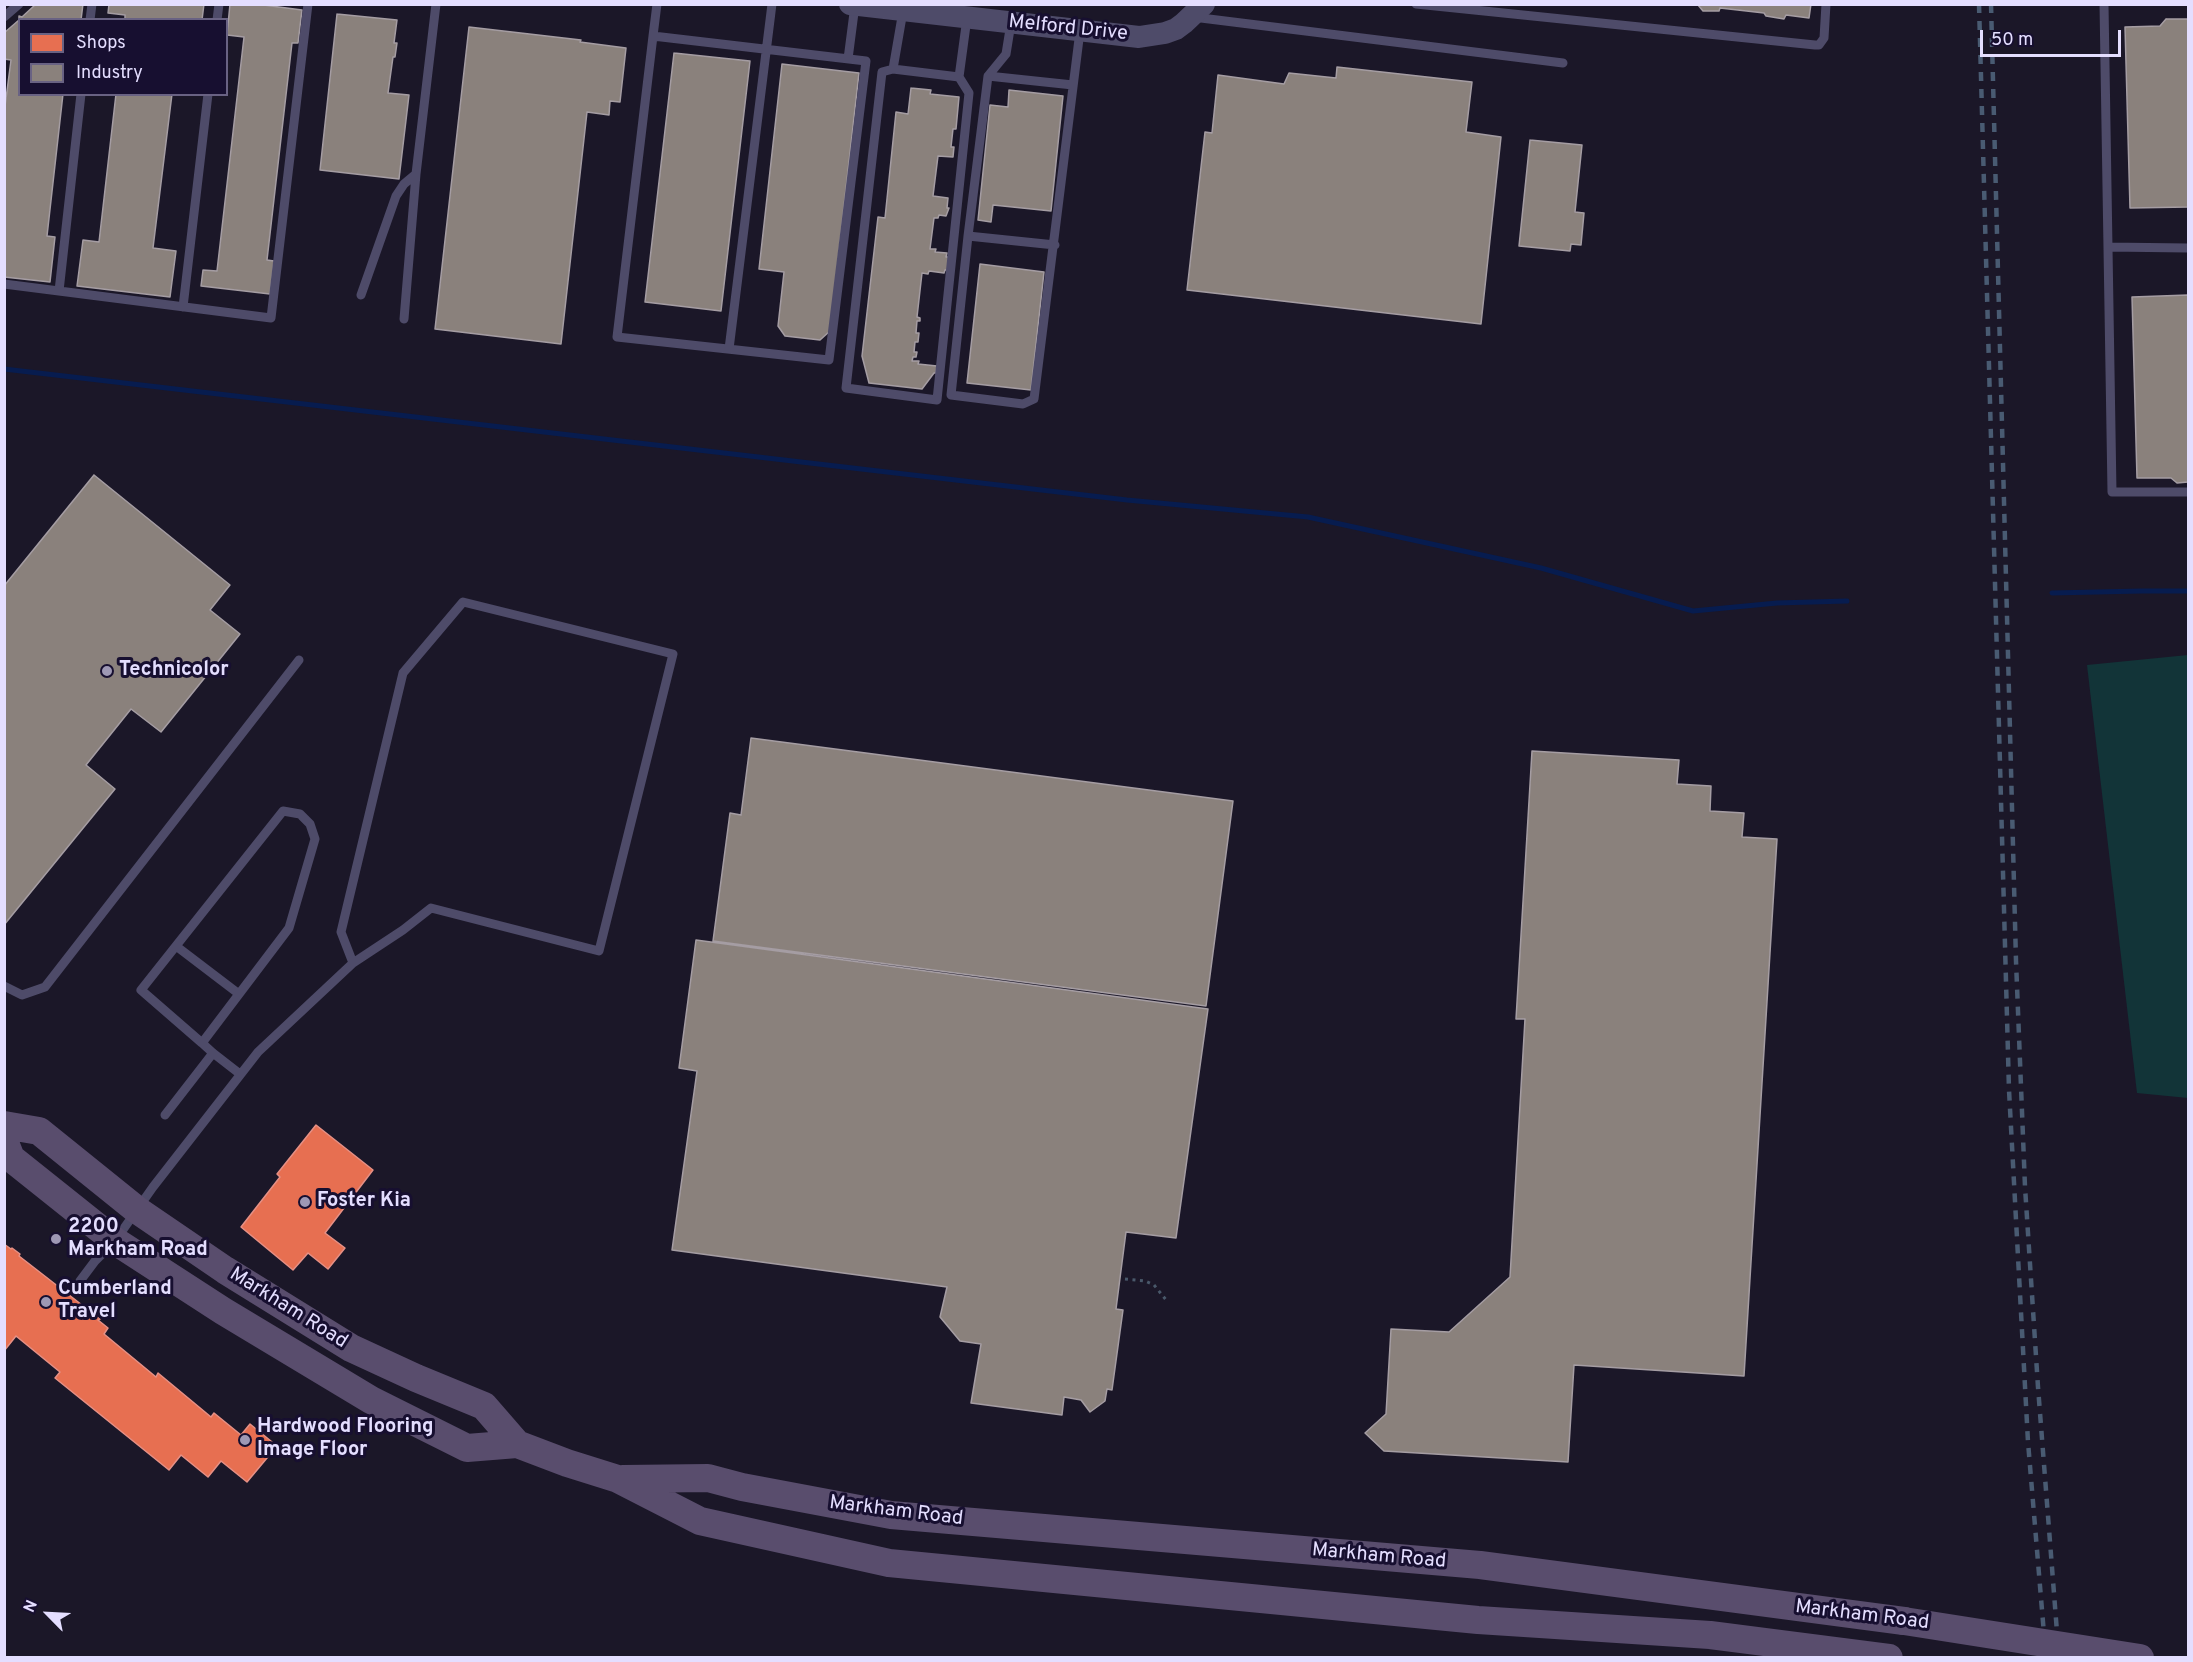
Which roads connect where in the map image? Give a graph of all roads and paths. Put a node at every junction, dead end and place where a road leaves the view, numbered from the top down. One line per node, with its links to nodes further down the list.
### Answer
1 (19, 4): 14 (lane)
2 (309, 4): 36 (lane)
3 (436, 4): 28 (lane)
4 (657, 4): 18 (lane)
5 (772, 4): 19 (lane)
6 (850, 4): 10 (street, Melford Drive)
7 (1416, 4): 8 (lane)
8 (1826, 4)
9 (2104, 4): 31 (lane)
10 (855, 5): 12 (street, Melford Drive); 20 (lane)
11 (932, 9): 12 (street, Melford Drive); 15 (street, Melford Drive)
12 (903, 11): 22 (lane)
13 (1197, 11): 17 (street, Melford Drive); 21 (lane)
14 (4, 17)
15 (967, 18): 16 (street, Melford Drive); 24 (lane)
16 (1011, 23): 17 (street, Melford Drive); 23 (lane)
17 (1080, 31): 25 (lane)
18 (653, 36): 19 (lane); 38 (lane)
19 (767, 49): 20 (lane); 38 (lane)
20 (848, 58): 38 (lane)
21 (1563, 63)
22 (893, 69): 24 (lane); 24 (lane)
23 (988, 76): 25 (lane); 29 (lane)
24 (959, 77)
25 (1074, 85): 30 (lane)
26 (81, 96): 34 (lane)
27 (208, 96): 36 (lane)
28 (416, 174): 35 (lane); 37 (lane)
29 (968, 236): 30 (lane); 30 (lane)
30 (1055, 245)
31 (2108, 247): 32 (lane); 39 (lane)
32 (2188, 248)
33 (4, 284): 34 (lane)
34 (58, 291): 36 (lane)
35 (361, 295)
36 (183, 307)
37 (404, 319)
38 (729, 349)
39 (2188, 492)
40 (299, 660): 43 (lane)
41 (176, 946): 44 (lane); 44 (lane); 45 (lane)
42 (353, 963): 42 (lane); 47 (lane)
43 (4, 986)
44 (239, 994): 45 (lane)
45 (202, 1043): 46 (lane)
46 (213, 1053): 47 (lane); 48 (lane)
47 (240, 1074): 51 (lane)
48 (165, 1115)
49 (4, 1125): 51 (main road, Markham Road)
50 (4, 1140): 52 (main road, Markham Road)
51 (137, 1210): 52 (lane); 56 (main road, Markham Road)
52 (115, 1241): 54 (lane); 56 (main road, Markham Road)
53 (1125, 1279): 55 (path)
54 (80, 1281)
55 (1167, 1301)
56 (517, 1444): 57 (main road, Markham Road)
57 (618, 1479): 58 (main road, Markham Road); 59 (main road, Markham Road, bridge)
58 (1890, 1658)
59 (2140, 1658)

